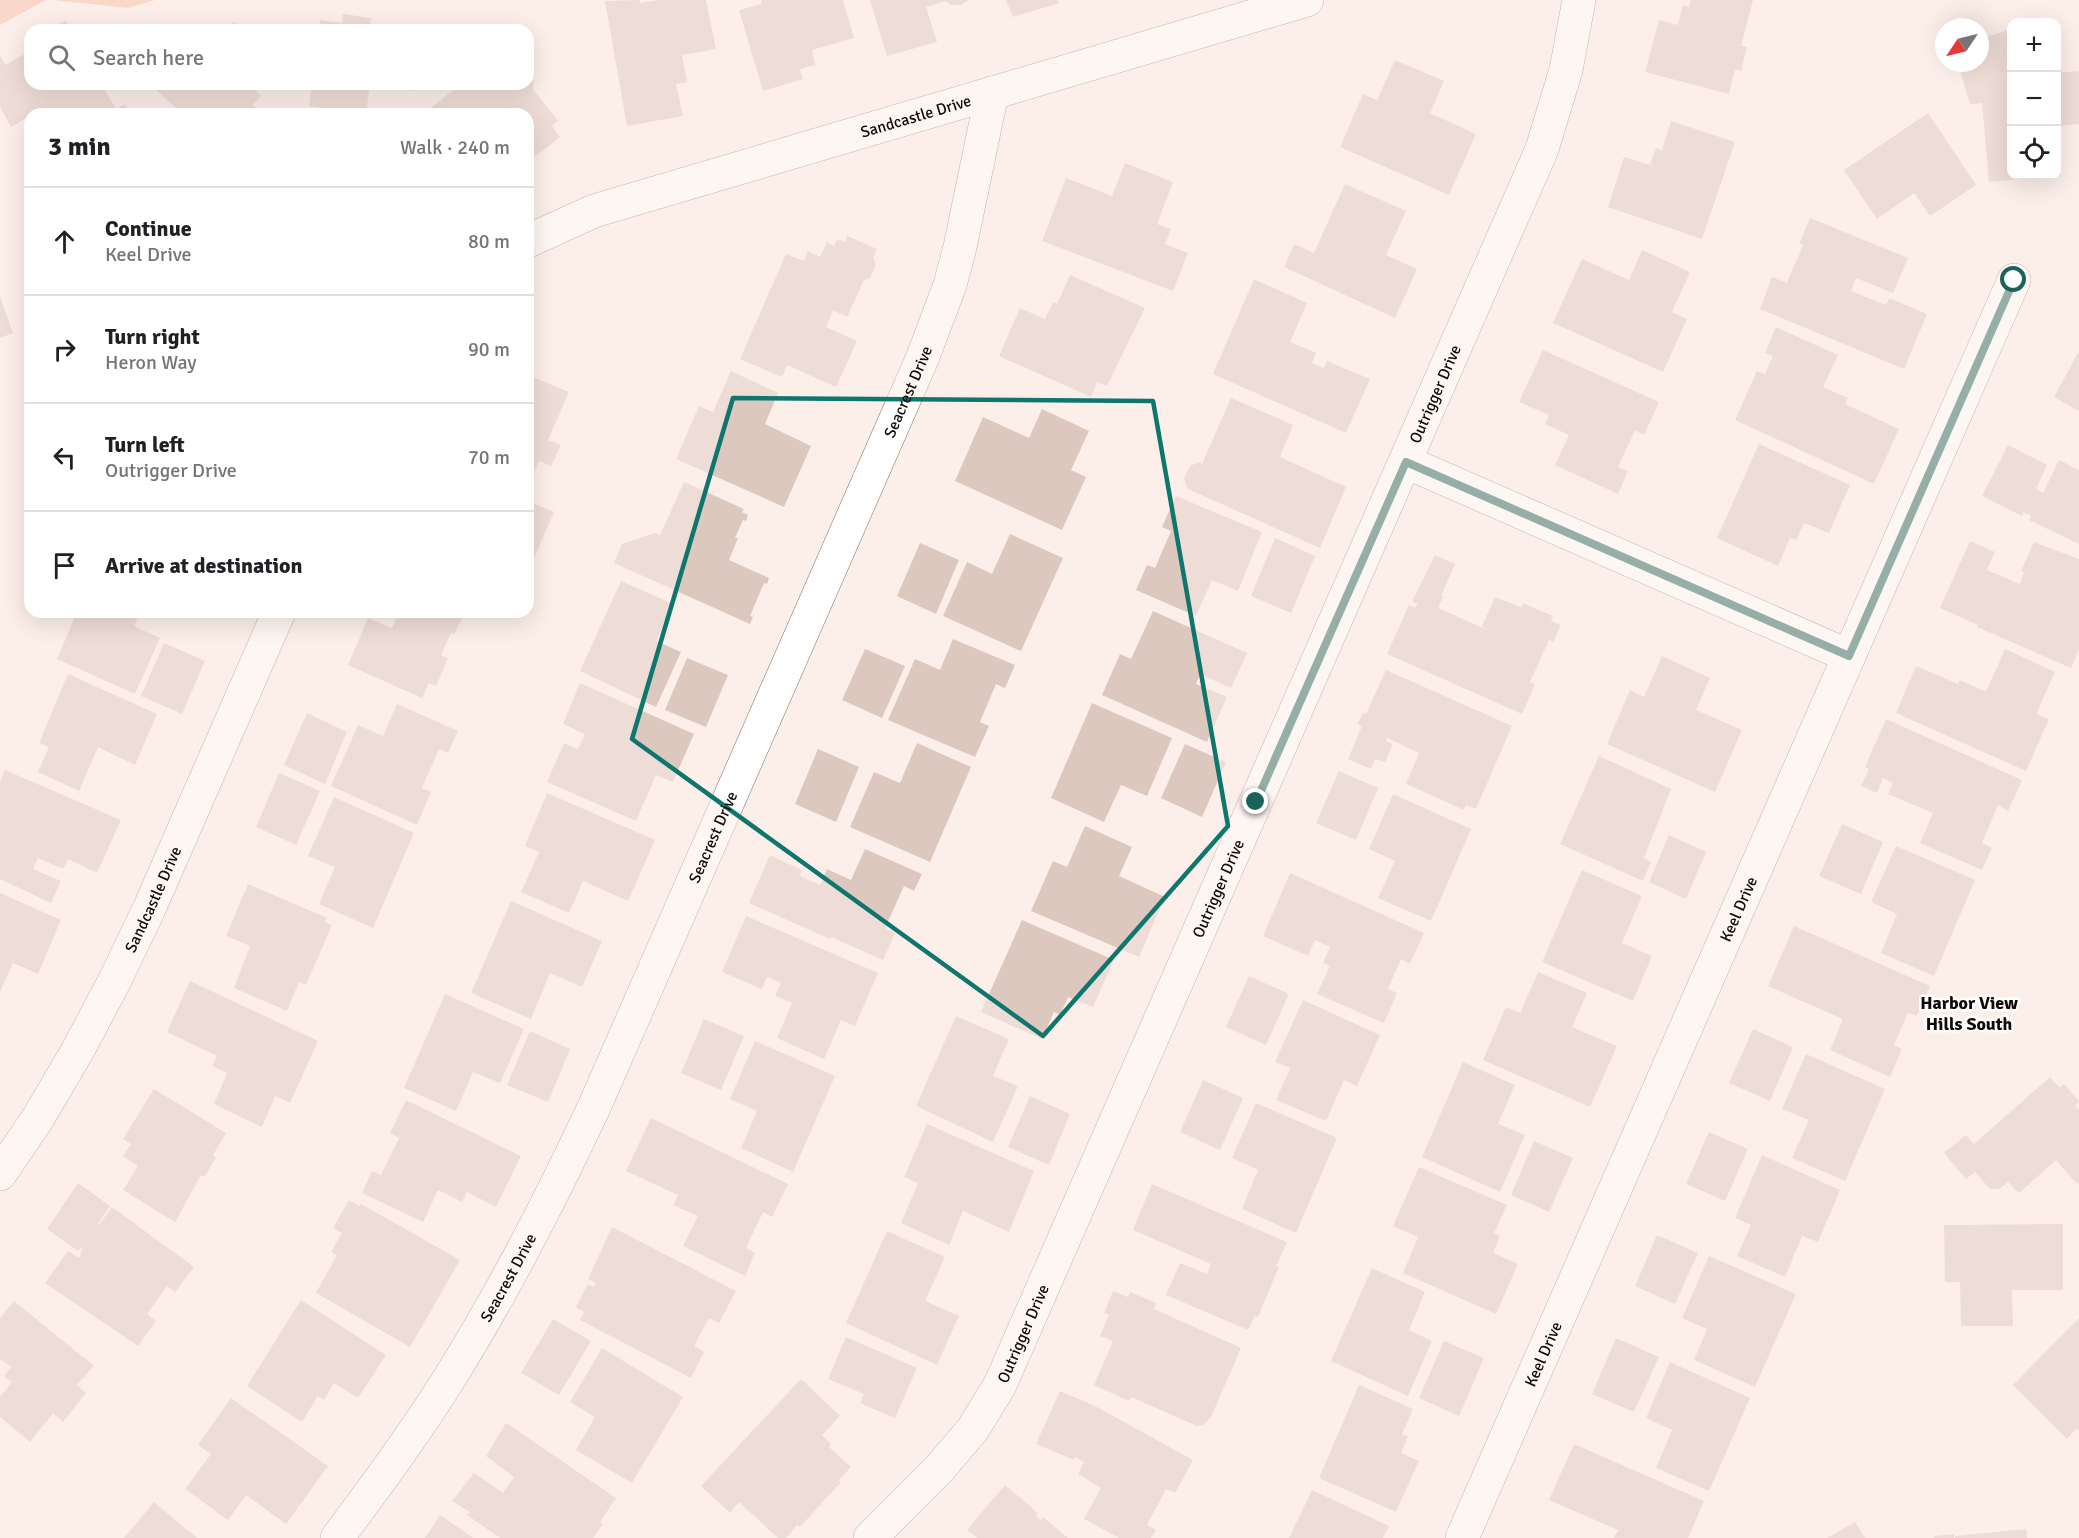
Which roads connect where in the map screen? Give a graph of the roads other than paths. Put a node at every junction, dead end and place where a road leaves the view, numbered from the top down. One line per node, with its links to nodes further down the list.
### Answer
1 (1307, 0): 3 (street, Sandcastle Drive)
2 (1579, 0): 6 (street, Outrigger Drive)
3 (992, 93): 4 (street, Sandcastle Drive); 10 (street, Seacrest Drive)
4 (534, 238)
5 (2014, 280): 8 (street, Keel Drive)
6 (1406, 462): 8 (street); 11 (street, Outrigger Drive)
7 (276, 618): 9 (street, Sandcastle Drive)
8 (1849, 656): 12 (street, Keel Drive)
9 (0, 1174)
10 (337, 1538)
11 (870, 1538)
12 (1462, 1538)

